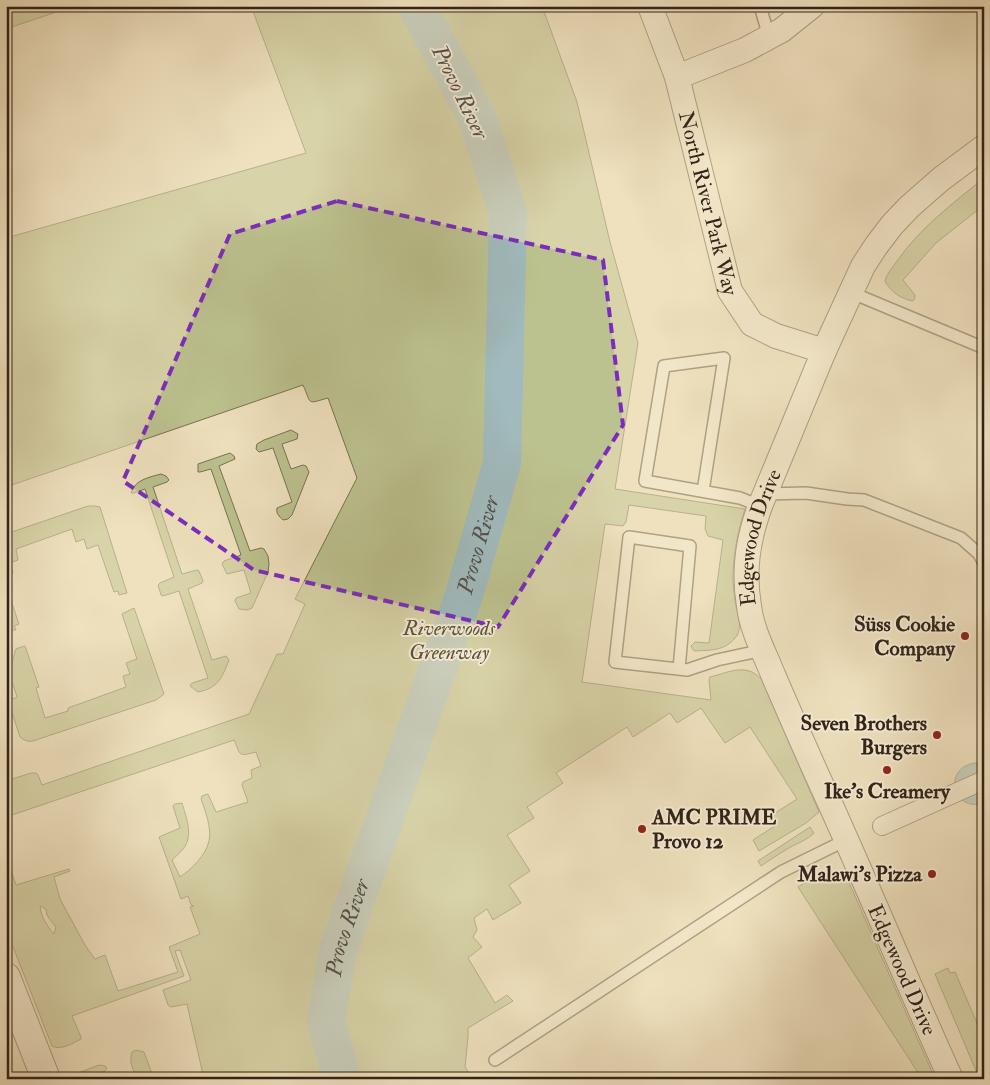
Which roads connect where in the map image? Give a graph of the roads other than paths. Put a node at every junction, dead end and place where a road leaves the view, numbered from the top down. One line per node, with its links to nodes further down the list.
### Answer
1 (650, 6): 5 (street, North River Park Way)
2 (760, 6): 4 (lane)
3 (812, 6): 4 (street)
4 (769, 37): 5 (street)
5 (677, 76): 9 (street, North River Park Way)
6 (984, 147): 7 (street, Edgewood Drive)
7 (850, 292): 8 (lane); 9 (street, Edgewood Drive)
8 (984, 348)
9 (824, 352): 11 (street, Edgewood Drive)
10 (703, 491): 10 (lane); 11 (lane)
11 (762, 500): 12 (lane); 13 (street, Edgewood Drive)
12 (984, 563)
13 (763, 650): 14 (lane); 17 (street, Edgewood Drive)
14 (679, 669): 14 (lane)
15 (984, 780): 16 (street)
16 (882, 826)
17 (846, 840): 19 (lane); 21 (street, Edgewood Drive)
18 (6, 977): 20 (street)
19 (495, 1060)
20 (46, 1079)
21 (951, 1079)

